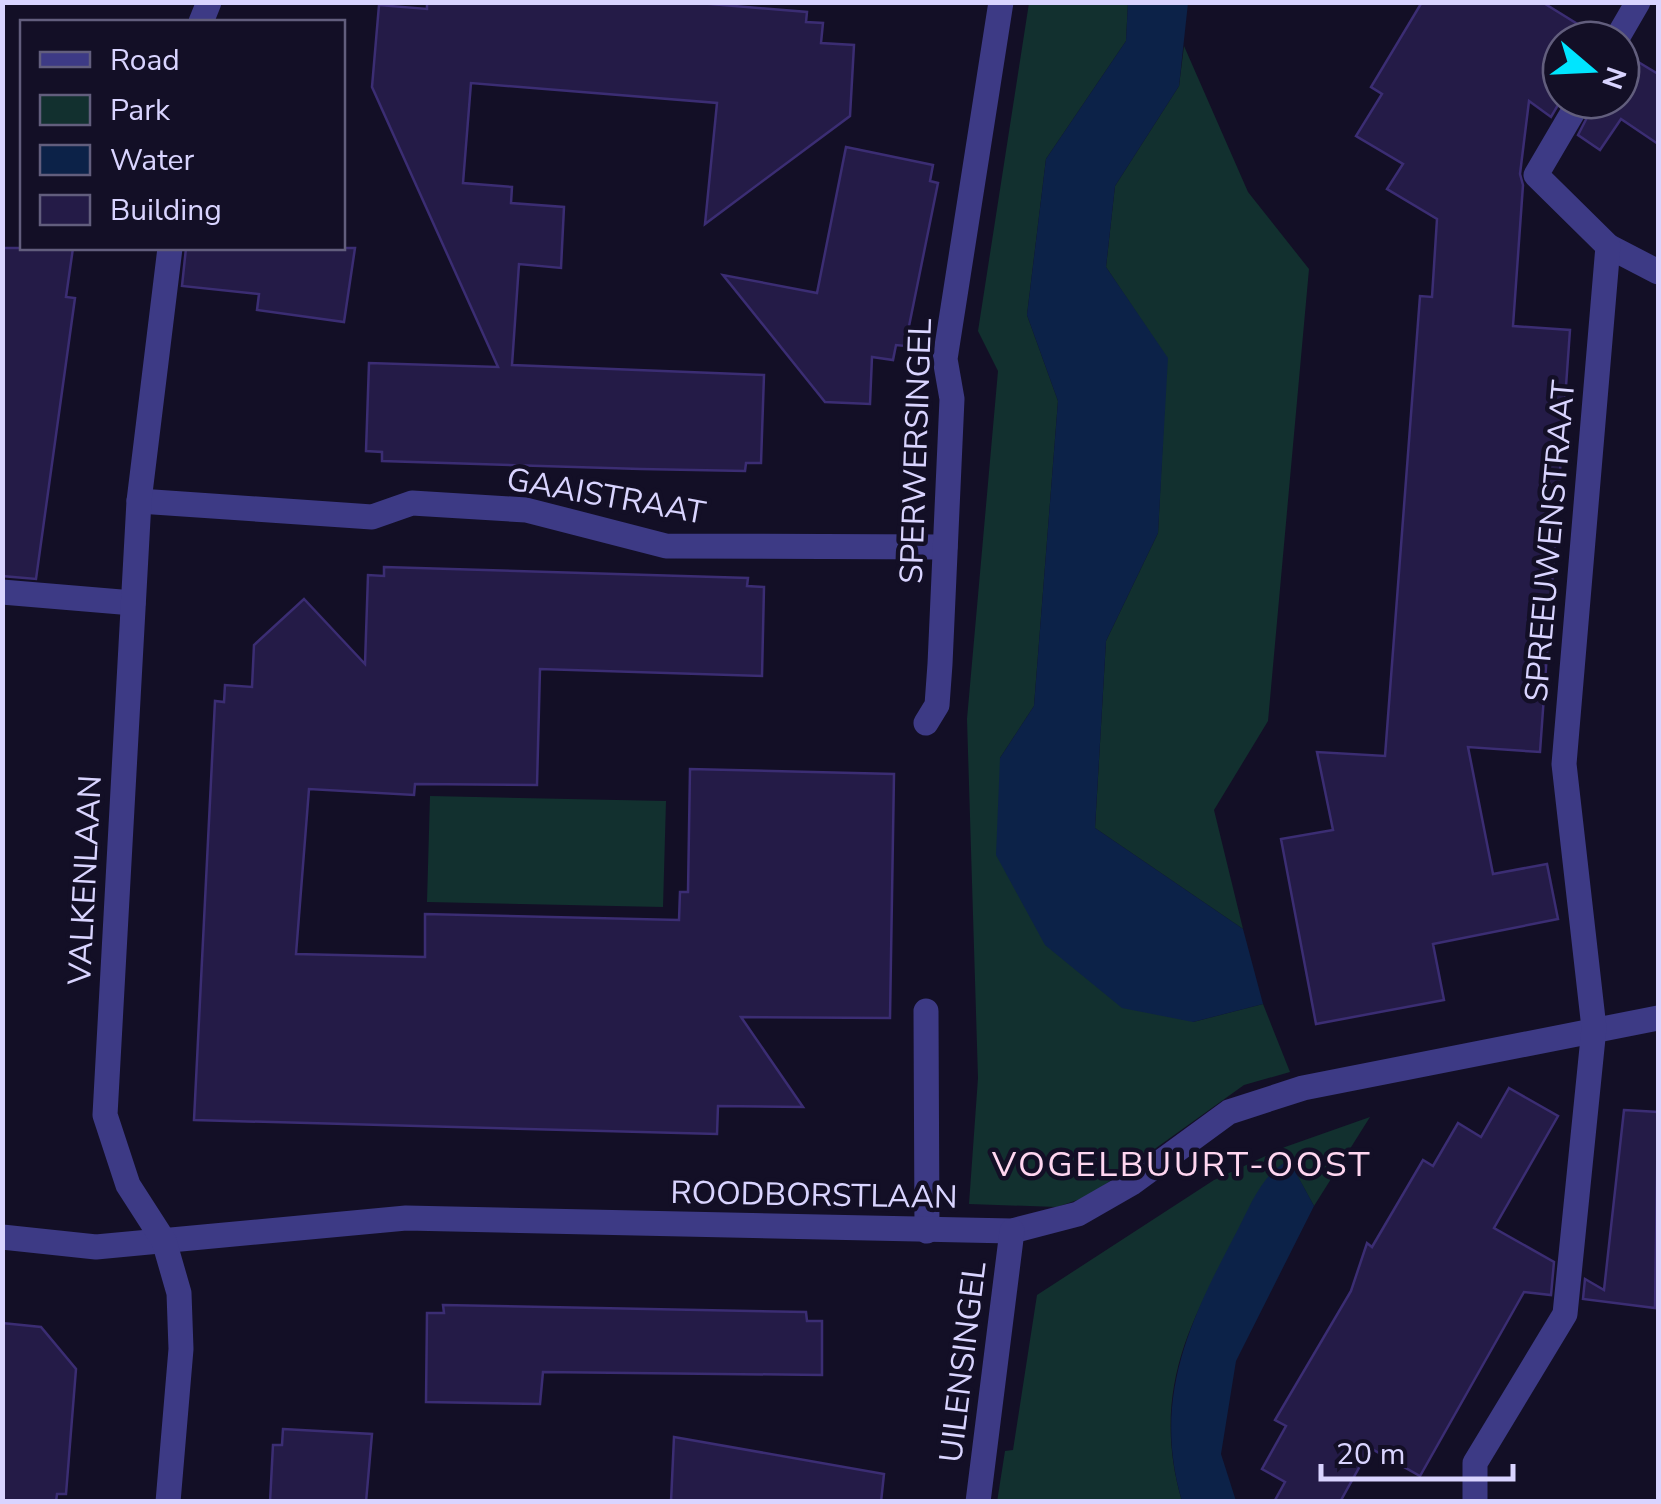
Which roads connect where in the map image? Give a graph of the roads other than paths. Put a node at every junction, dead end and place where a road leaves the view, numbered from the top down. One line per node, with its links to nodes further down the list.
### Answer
1 (1001, 2): 7 (street, SPERWERSINGEL)
2 (1568, 120): 3 (street)
3 (1608, 246): 5 (street); 13 (street, SPREEUWENSTRAAT)
4 (170, 250): 6 (street, VALKENLAAN)
5 (1658, 272)
6 (139, 502): 7 (street, GAAISTRAAT); 9 (street, VALKENLAAN)
7 (945, 547): 10 (street, SPERWERSINGEL)
8 (2, 592): 9 (street)
9 (133, 603): 17 (street, VALKENLAAN)
10 (926, 723)
11 (926, 1010): 15 (street)
12 (1658, 1018): 13 (street, ROODBORSTLAAN)
13 (1594, 1028): 14 (street, ROODBORSTLAAN); 20 (street, SPREEUWENSTRAAT)
14 (1012, 1231): 15 (street, ROODBORSTLAAN); 19 (street, UILENSINGEL)
15 (926, 1232): 17 (street, ROODBORSTLAAN)
16 (2, 1237): 17 (street, ROODBORSTLAAN)
17 (164, 1241): 18 (street, VALKENLAAN)
18 (168, 1502)
19 (978, 1502)
20 (1475, 1502)

